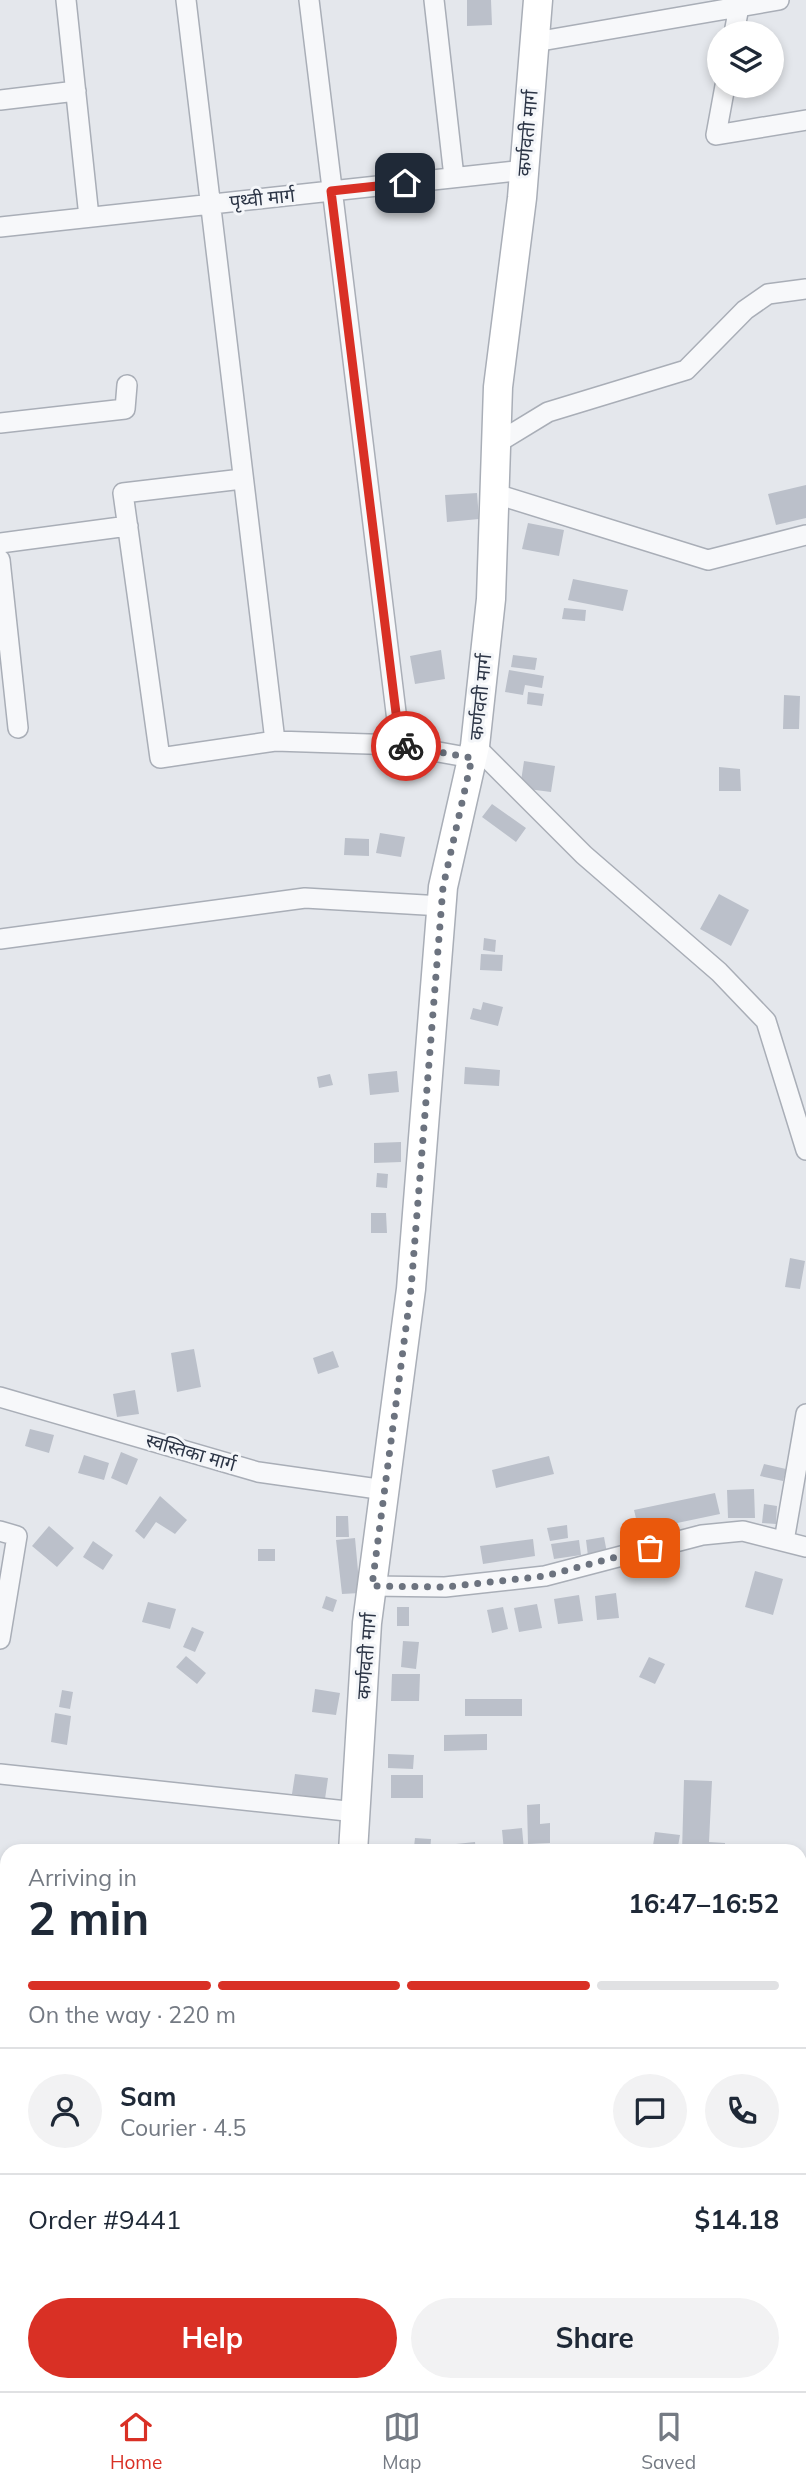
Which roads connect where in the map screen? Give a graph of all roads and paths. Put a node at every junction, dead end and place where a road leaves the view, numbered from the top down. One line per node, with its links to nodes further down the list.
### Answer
1 (66, 0): 10 (street)
2 (186, 0): 17 (street)
3 (309, 0): 16 (street)
4 (435, 0): 15 (street)
5 (538, 0): 9 (main road, कर्णवती मार्ग)
6 (779, 0): 7 (street)
7 (739, 7): 8 (street); 9 (street)
8 (736, 21)
9 (535, 42): 14 (main road, कर्णवती मार्ग)
10 (76, 91): 12 (street); 18 (street)
11 (723, 98): 13 (street)
12 (0, 100)
13 (806, 120)
14 (524, 170): 15 (street, पृथ्वी मार्ग); 23 (main road, कर्णवती मार्ग)
15 (454, 177): 16 (street, पृथ्वी मार्ग)
16 (331, 191): 17 (street, पृथ्वी मार्ग); 33 (street)
17 (209, 204): 18 (street, पृथ्वी मार्ग); 24 (street)
18 (89, 217): 19 (street, पृथ्वी मार्ग)
19 (0, 227)
20 (806, 289): 23 (street)
21 (127, 385): 22 (street)
22 (0, 423)
23 (497, 443): 25 (main road, कर्णवती मार्ग)
24 (242, 479): 26 (street); 32 (street)
25 (496, 494): 27 (street); 34 (main road, कर्णवती मार्ग)
26 (128, 526): 28 (street); 32 (street)
27 (806, 535)
28 (0, 543)
29 (0, 560): 30 (street)
30 (6, 667): 31 (street)
31 (18, 728)
32 (275, 741): 33 (street)
33 (400, 745): 34 (street)
34 (474, 752): 35 (main road, कर्णवती मार्ग); 37 (street)
35 (442, 905): 36 (street); 40 (main road, कर्णवती मार्ग)
36 (0, 939)
37 (806, 1150)
38 (0, 1397): 40 (street, स्वस्तिका मार्ग)
39 (806, 1414): 42 (street)
40 (385, 1490): 44 (main road, कर्णवती मार्ग)
41 (0, 1531): 45 (street)
42 (784, 1541): 43 (street); 44 (street)
43 (806, 1546)
44 (372, 1586): 47 (main road, कर्णवती मार्ग)
45 (0, 1639)
46 (0, 1773): 47 (street)
47 (356, 1812): 48 (main road, कर्णवती मार्ग)
48 (354, 1844)

